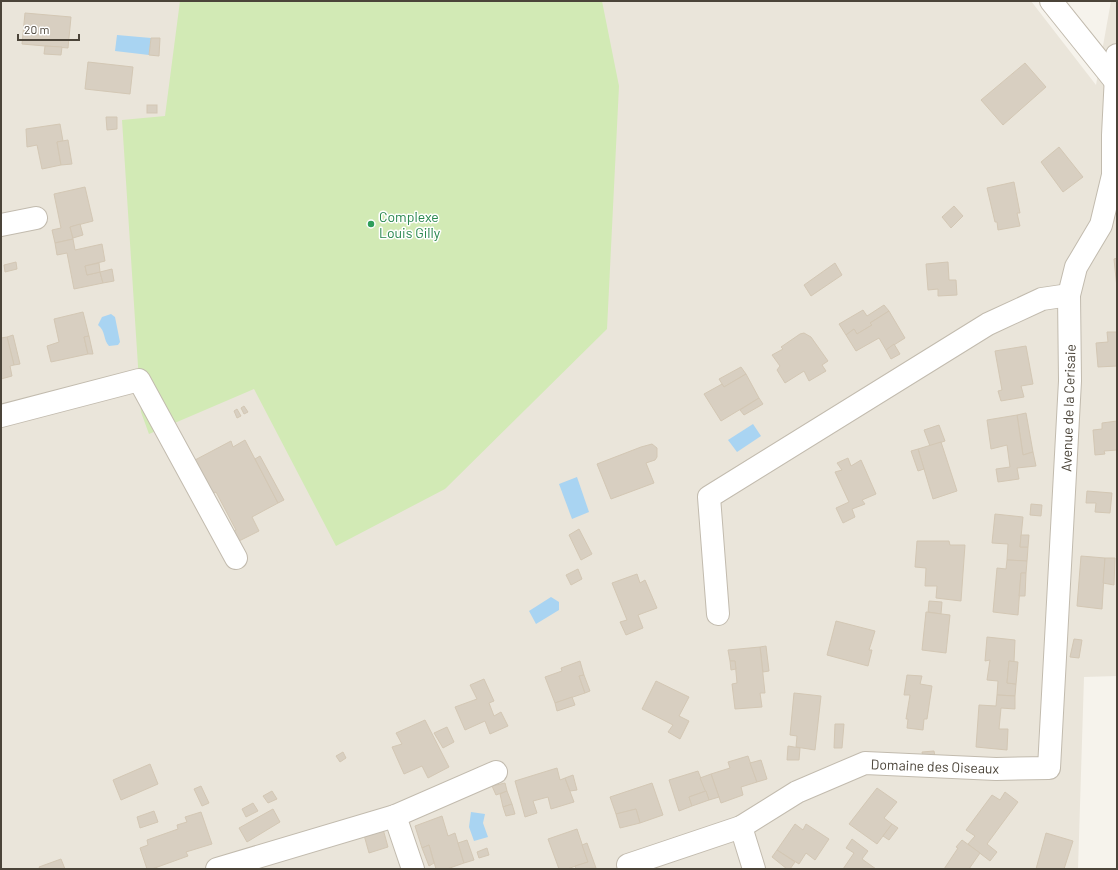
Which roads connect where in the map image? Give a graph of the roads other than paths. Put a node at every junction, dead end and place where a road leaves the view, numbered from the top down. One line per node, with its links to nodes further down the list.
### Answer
1 (1051, 1): 3 (street)
2 (1117, 55): 3 (street, Avenue de la Cerisaie)
3 (1116, 82): 4 (street, Avenue de la Cerisaie)
4 (1115, 135): 7 (street, Avenue de la Cerisaie)
5 (36, 218): 6 (street)
6 (1, 225)
7 (1069, 295): 10 (street); 11 (street, Avenue de la Cerisaie)
8 (1, 416): 9 (street)
9 (236, 558)
10 (718, 614)
11 (1049, 768): 14 (street, Domaine des Oiseaux)
12 (496, 772): 13 (street)
13 (395, 816): 15 (street); 16 (street)
14 (740, 827): 17 (street, Domaine des Oiseaux); 18 (street)
15 (217, 869)
16 (413, 869)
17 (630, 869)
18 (754, 869)

